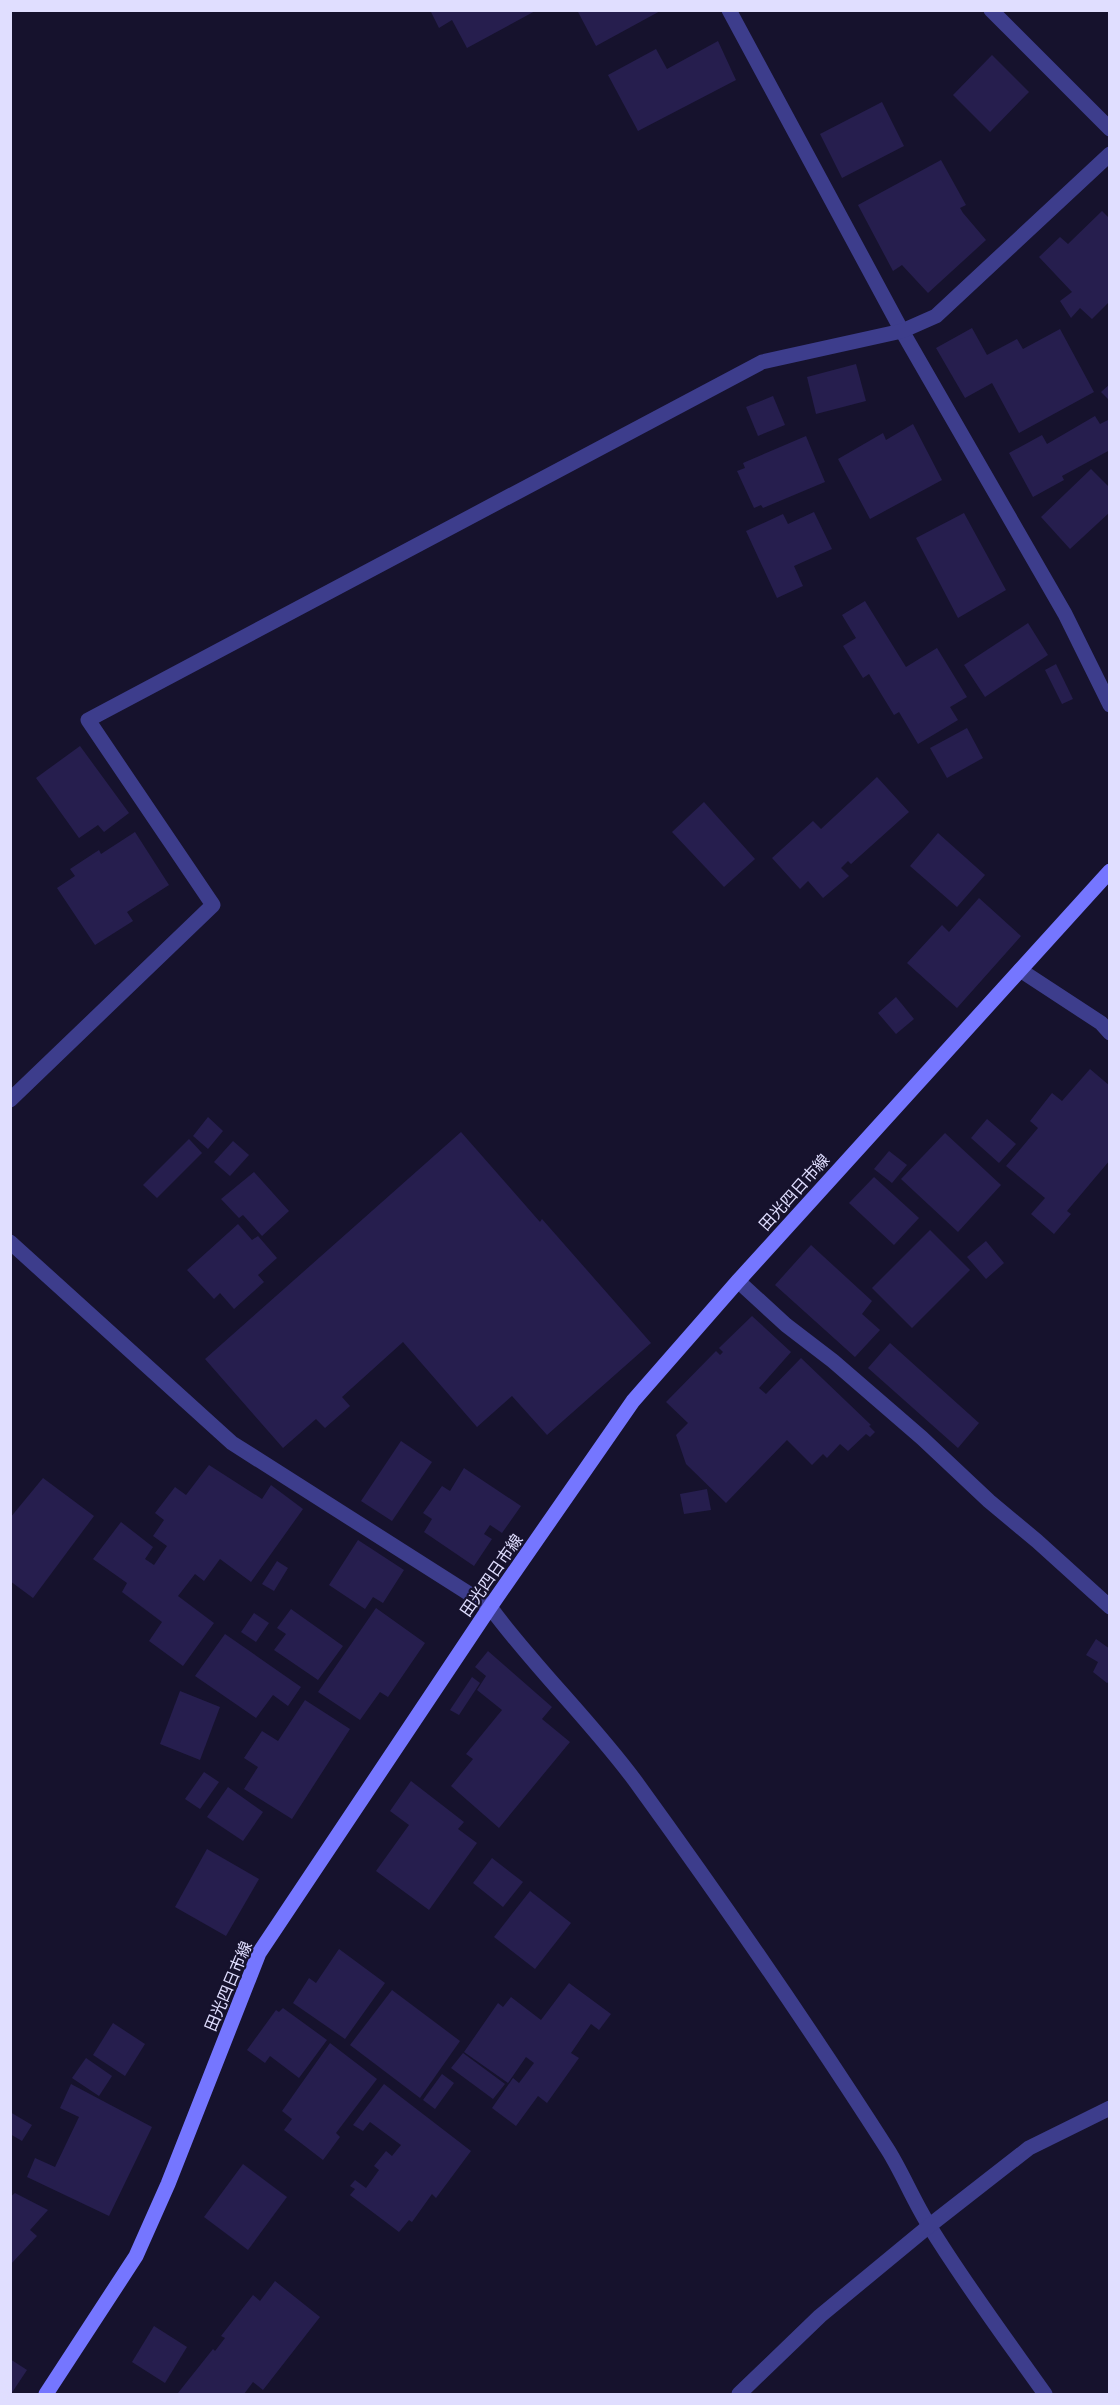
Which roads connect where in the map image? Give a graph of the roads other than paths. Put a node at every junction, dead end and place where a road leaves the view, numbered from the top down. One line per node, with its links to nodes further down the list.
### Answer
1 (729, 10): 5 (street)
2 (991, 10): 3 (street)
3 (1110, 129)
4 (1110, 154): 5 (street)
5 (902, 332): 6 (street); 10 (street)
6 (1110, 705)
7 (1110, 871): 8 (main road, 田光四日市線)
8 (1020, 970): 9 (street); 12 (main road, 田光四日市線)
9 (1110, 1033)
10 (10, 1100)
11 (10, 1242): 13 (street)
12 (738, 1281): 13 (main road, 田光四日市線); 14 (street)
13 (490, 1607): 16 (street); 17 (main road, 田光四日市線)
14 (1110, 1607)
15 (1110, 2108): 16 (street)
16 (929, 2226): 18 (street); 19 (street)
17 (46, 2394)
18 (739, 2394)
19 (1045, 2394)

